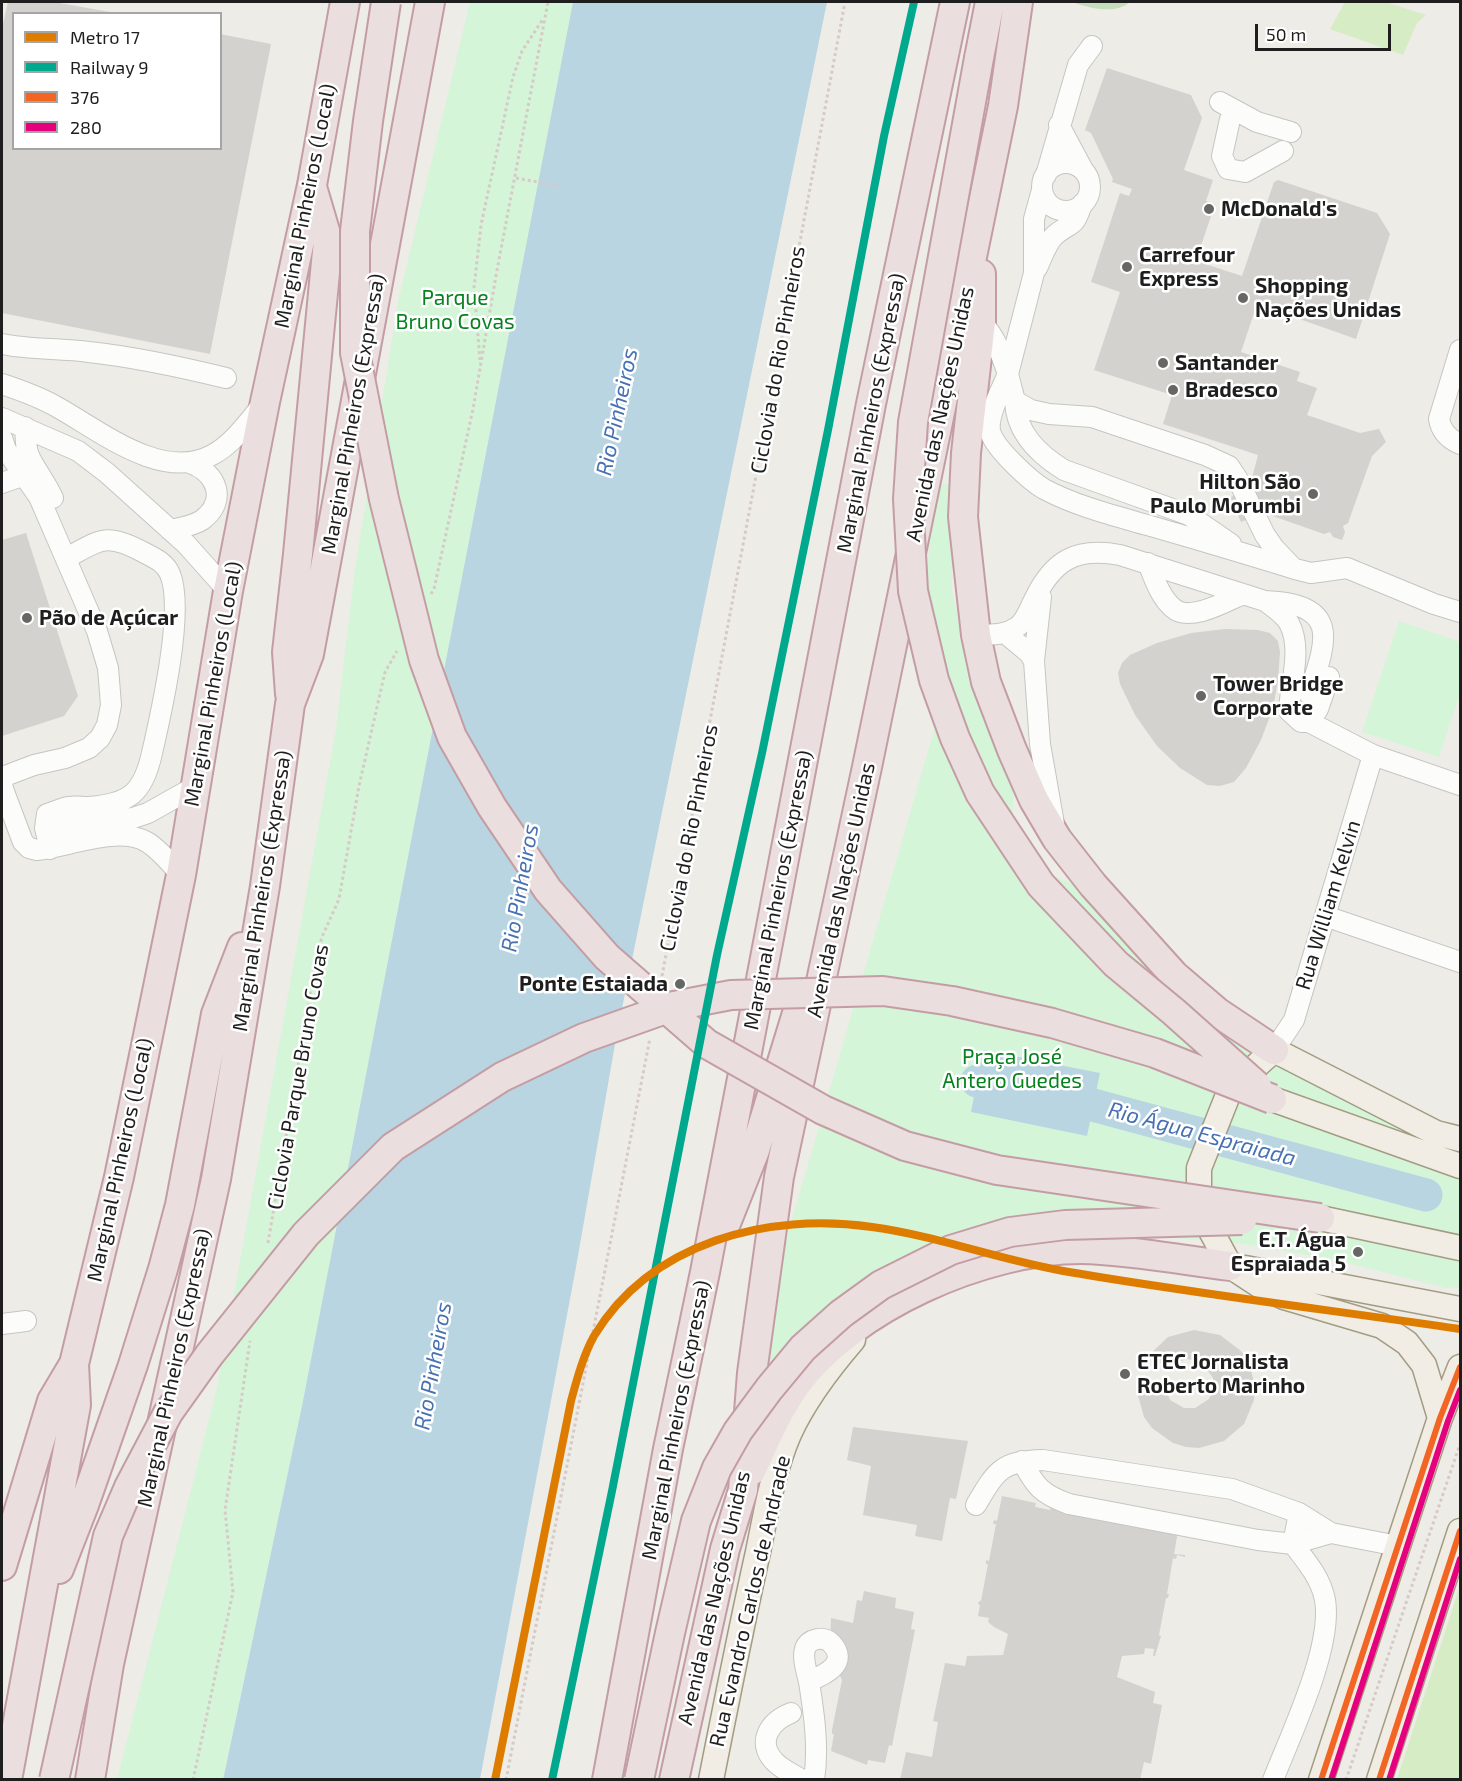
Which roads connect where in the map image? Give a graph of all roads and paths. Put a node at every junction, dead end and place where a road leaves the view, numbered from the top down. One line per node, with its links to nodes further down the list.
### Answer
1 (345, 2): 19 (highway, Marginal Pinheiros (Local))
2 (386, 2): 80 (highway, bridge)
3 (430, 2): 59 (highway, Marginal Pinheiros (Expressa))
4 (548, 2): 9 (path)
5 (845, 2): 72 (path, Ciclovia do Rio Pinheiros)
6 (955, 2): 84 (highway, Marginal Pinheiros (Expressa))
7 (990, 2): 75 (highway, bridge)
8 (1018, 2): 22 (highway, Avenida das Nações Unidas)
9 (545, 16): 17 (path); 27 (path)
10 (1092, 46): 13 (street)
11 (1220, 102): 14 (street)
12 (1230, 119): 15 (street)
13 (1059, 125): 16 (street); 18 (street)
14 (1291, 132)
15 (1283, 151)
16 (1083, 170): 18 (street); 21 (street)
17 (515, 178): 20 (path); 27 (path)
18 (1044, 182): 21 (street); 23 (street)
19 (312, 185): 32 (highway, Marginal Pinheiros (Local)); 59 (highway)
20 (564, 187)
21 (1082, 204): 23 (street)
22 (980, 218): 24 (highway); 68 (highway, Avenida das Nações Unidas)
23 (1034, 273): 28 (street)
24 (981, 322): 28 (street); 38 (highway)
25 (2, 344): 29 (street)
26 (1461, 350): 36 (street)
27 (480, 365): 50 (path)
28 (1008, 374): 31 (street); 37 (street)
29 (226, 378)
30 (2, 384): 39 (street)
31 (1015, 401): 43 (street); 46 (street)
32 (265, 402): 39 (street); 48 (highway, Marginal Pinheiros (Local))
33 (2, 418): 34 (street)
34 (25, 427): 40 (street); 42 (street)
35 (2, 438): 40 (street)
36 (1459, 443)
37 (997, 445): 38 (street); 43 (street)
38 (966, 453): 54 (highway)
39 (190, 463): 42 (street)
40 (31, 473): 41 (street); 44 (street)
41 (2, 483)
42 (170, 530): 48 (street)
43 (1245, 554): 46 (street)
44 (72, 555): 64 (street); 66 (street)
45 (1148, 563): 47 (street); 49 (street); 49 (street)
46 (1295, 570): 52 (street)
47 (1042, 582): 53 (street); 57 (street)
48 (228, 591): 63 (highway, Marginal Pinheiros (Local))
49 (1243, 594): 51 (street)
50 (428, 598)
51 (1265, 601): 58 (street); 60 (street)
52 (1461, 612)
53 (1005, 633): 54 (street); 57 (street)
54 (976, 635): 65 (highway)
55 (401, 644): 81 (path, Ciclovia Parque Bruno Covas)
56 (1335, 659): 60 (street)
57 (1034, 661): 65 (street)
58 (1309, 694)
59 (290, 704): 69 (highway, Marginal Pinheiros (Expressa))
60 (1309, 722): 61 (street)
61 (1373, 755): 62 (street); 70 (street, Rua William Kelvin)
62 (1461, 785)
63 (195, 786): 64 (street); 67 (highway, Marginal Pinheiros (Local))
64 (45, 828): 66 (street)
65 (1057, 839): 74 (highway)
66 (50, 849): 67 (street)
67 (181, 875): 90 (highway, Marginal Pinheiros (Local))
68 (844, 877): 84 (highway); 95 (highway, Avenida das Nações Unidas)
69 (265, 886): 103 (highway); 108 (highway, Marginal Pinheiros (Expressa))
70 (1325, 916): 71 (street); 74 (street, Rua William Kelvin)
71 (1461, 962)
72 (661, 981)
73 (652, 1027): 110 (path)
74 (1274, 1050): 76 (main road); 83 (main road)
75 (1272, 1099): 79 (main road); 107 (highway, bridge)
76 (1436, 1132): 77 (main road); 78 (main road)
77 (1461, 1133)
78 (1461, 1139)
79 (1461, 1166)
80 (1320, 1218): 82 (main road); 112 (highway, bridge)
81 (267, 1245)
82 (1461, 1248)
83 (1230, 1266): 85 (main road); 86 (highway); 92 (main road)
84 (705, 1272): 111 (highway, Marginal Pinheiros (Expressa))
85 (1461, 1309)
86 (880, 1310): 95 (highway); 114 (main road, Rua Evandro Carlos de Andrade)
87 (26, 1321): 88 (street)
88 (2, 1324)
89 (251, 1337): 109 (path)
90 (74, 1364): 102 (highway); 103 (highway)
91 (1461, 1367): 92 (main road)
92 (1440, 1419): 101 (main road)
93 (1461, 1444): 119 (path)
94 (1022, 1461): 96 (street); 97 (street); 100 (street)
95 (743, 1490): 113 (highway, Avenida das Nações Unidas)
96 (976, 1505)
97 (1299, 1513): 99 (street); 100 (street)
98 (1461, 1531): 120 (main road)
99 (1331, 1533): 100 (street); 101 (street)
100 (1293, 1544): 117 (street)
101 (1398, 1546): 118 (main road)
102 (2, 1566)
103 (43, 1586): 106 (highway)
104 (809, 1681): 116 (street)
105 (790, 1713): 115 (street)
106 (7, 1779)
107 (54, 1779)
108 (90, 1779)
109 (193, 1779)
110 (506, 1779)
111 (607, 1779)
112 (639, 1779)
113 (674, 1779)
114 (711, 1779)
115 (802, 1779)
116 (814, 1779)
117 (1273, 1779)
118 (1321, 1779)
119 (1346, 1779)
120 (1379, 1779)

